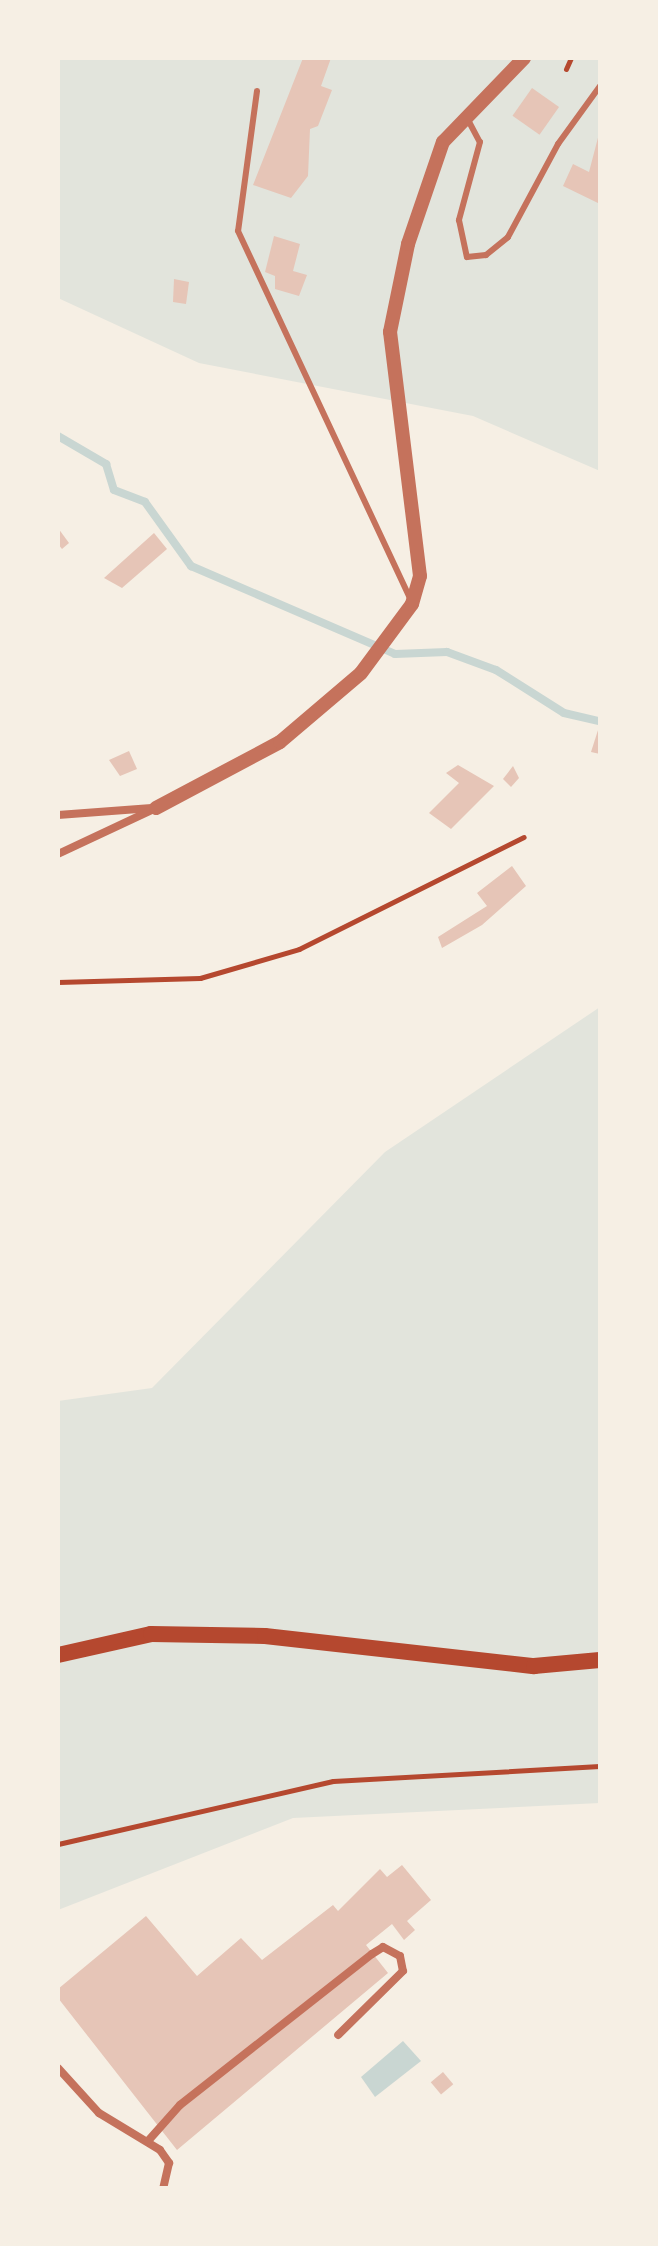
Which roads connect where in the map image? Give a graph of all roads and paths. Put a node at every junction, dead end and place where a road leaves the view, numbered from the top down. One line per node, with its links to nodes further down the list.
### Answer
1 (524, 58): 6 (street)
2 (571, 58): 3 (path)
3 (566, 69)
4 (600, 86): 6 (lane)
5 (257, 91): 7 (lane)
6 (465, 115): 7 (street)
7 (412, 604): 8 (street)
8 (156, 808): 9 (street); 11 (street)
9 (58, 815)
10 (524, 837): 12 (path)
11 (58, 854)
12 (58, 982)
13 (58, 1655): 14 (main road)
14 (600, 1660)
15 (600, 1766): 16 (path)
16 (58, 1844)
17 (338, 2035): 19 (street)
18 (58, 2068): 19 (street)
19 (148, 2141): 20 (street)
20 (163, 2188)

